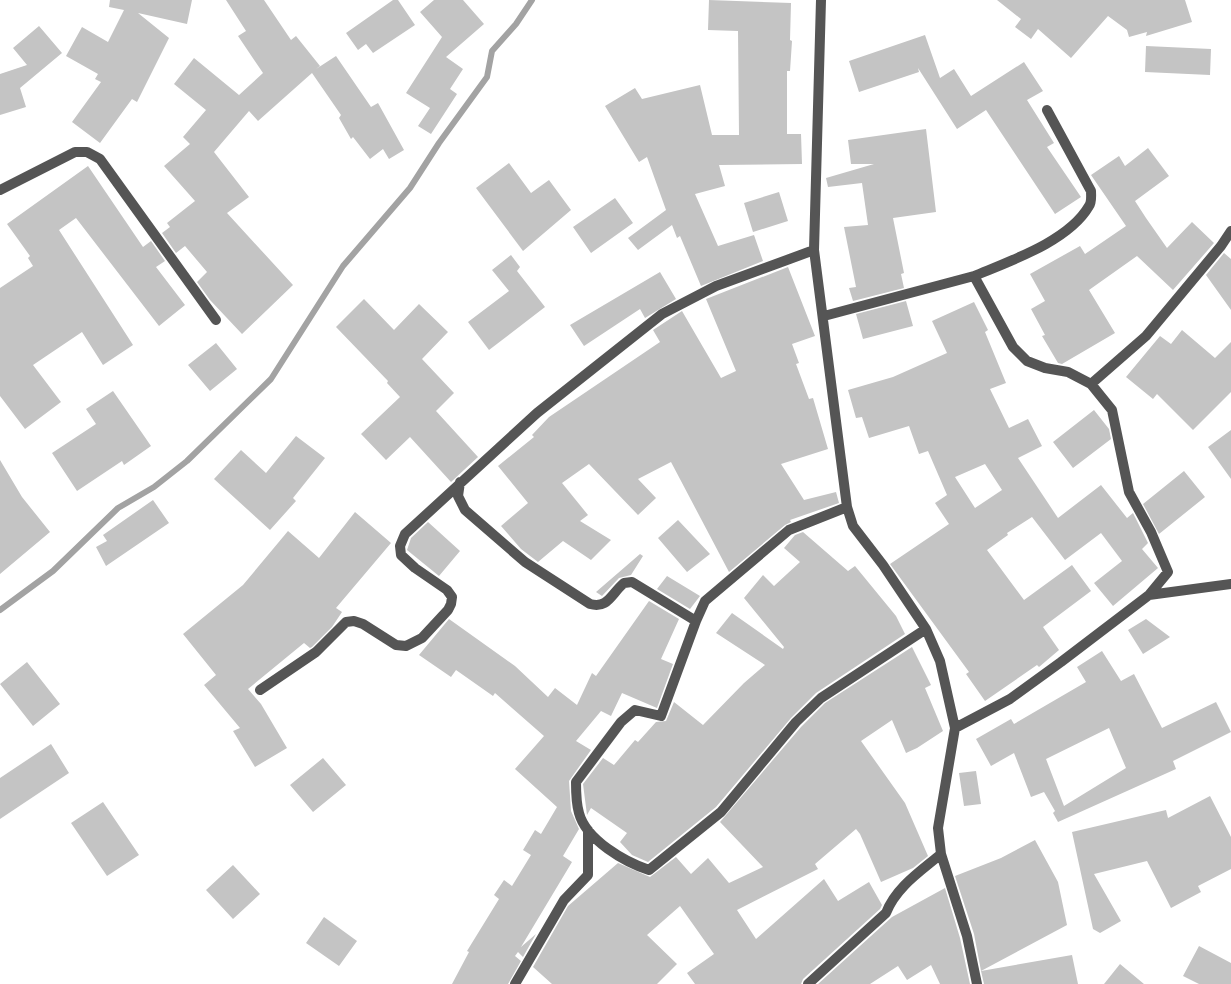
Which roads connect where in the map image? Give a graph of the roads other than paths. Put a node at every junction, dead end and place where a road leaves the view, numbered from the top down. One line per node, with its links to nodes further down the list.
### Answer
1 (821, 0): 5 (street)
2 (1047, 110): 6 (street)
3 (0, 190): 8 (street)
4 (1231, 231): 9 (street)
5 (814, 250): 7 (street); 10 (street)
6 (974, 276): 7 (street); 9 (street)
7 (824, 316): 11 (street)
8 (216, 320)
9 (1091, 384): 13 (street)
10 (460, 482): 14 (street); 16 (street)
11 (847, 507): 14 (street); 15 (street)
12 (1231, 584): 13 (street)
13 (1149, 595): 17 (street)
14 (696, 621): 18 (street)
15 (926, 628): 17 (street); 18 (street)
16 (260, 690)
17 (955, 728): 19 (street)
18 (588, 830): 20 (street)
19 (941, 854): 21 (street); 22 (street)
20 (515, 984)
21 (808, 984)
22 (976, 984)

